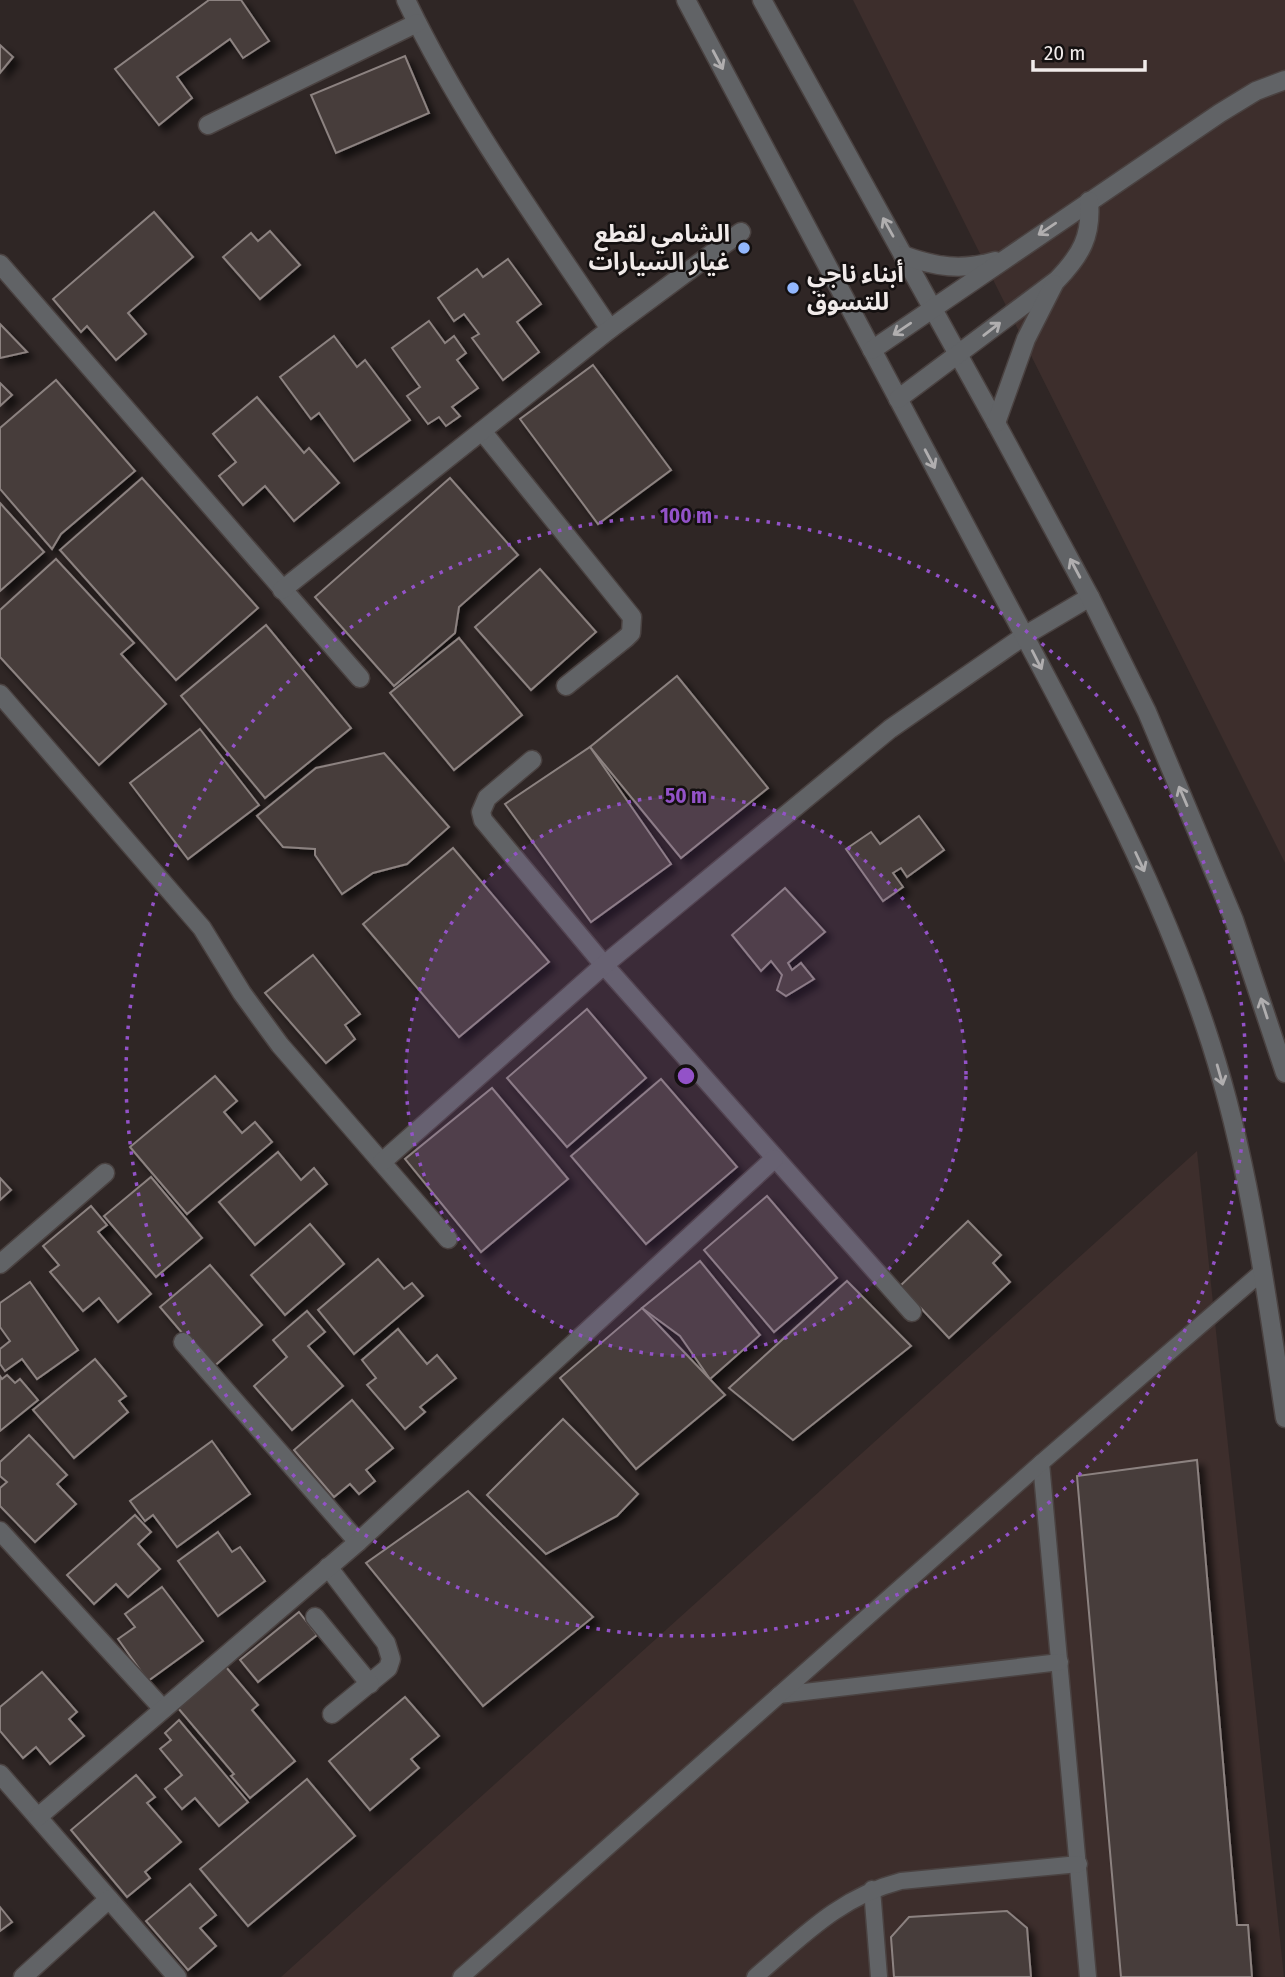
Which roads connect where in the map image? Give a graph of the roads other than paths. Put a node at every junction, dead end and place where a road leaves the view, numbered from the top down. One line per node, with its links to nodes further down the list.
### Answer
1 (405, 0): 4 (street)
2 (685, 0): 15 (street, one-way to 15)
3 (762, 0): 9 (street, one-way to 3)
4 (417, 23): 6 (street); 14 (street)
5 (1285, 80): 7 (street)
6 (208, 125)
7 (1089, 201): 10 (street, one-way to 10); 12 (street)
8 (741, 232): 14 (street)
9 (903, 255): 10 (street); 13 (street)
10 (1005, 258): 13 (street)
11 (0, 264): 20 (street)
12 (1056, 280): 16 (street, one-way to 12); 18 (street)
13 (932, 308): 15 (street, one-way to 15); 16 (street)
14 (610, 329): 19 (street)
15 (872, 350): 17 (street)
16 (958, 356): 17 (street); 18 (street)
17 (898, 399): 22 (street, one-way to 22)
18 (996, 423): 21 (street, one-way to 18)
19 (482, 431): 20 (street); 24 (street)
20 (282, 590): 23 (street)
21 (1090, 597): 22 (street); 28 (street, one-way to 21)
22 (1024, 636): 27 (street); 34 (street, one-way to 34)
23 (360, 678)
24 (566, 686)
25 (0, 694): 30 (street)
26 (533, 760): 27 (street)
27 (604, 965): 29 (street); 30 (street)
28 (1285, 1073)
29 (774, 1158): 35 (street); 40 (street)
30 (382, 1163): 32 (street)
31 (104, 1173): 33 (street)
32 (449, 1239)
33 (0, 1264)
34 (1263, 1270): 37 (street); 38 (lane)
35 (912, 1312)
36 (183, 1342): 40 (street)
37 (1285, 1418)
38 (1041, 1463): 43 (lane); 45 (lane)
39 (0, 1531): 46 (street)
40 (358, 1542): 41 (street)
41 (328, 1567): 44 (street); 46 (street)
42 (315, 1617): 44 (street)
43 (1060, 1662): 45 (lane); 50 (lane)
44 (370, 1684): 47 (street)
45 (779, 1695): 55 (lane)
46 (163, 1709): 49 (street)
47 (332, 1714)
48 (0, 1774): 49 (street)
49 (38, 1816): 52 (street)
50 (1079, 1864): 51 (lane); 58 (lane)
51 (872, 1889): 56 (lane); 57 (lane)
52 (109, 1899): 53 (street); 54 (street)
53 (23, 1977)
54 (177, 1977)
55 (461, 1977)
56 (755, 1977)
57 (879, 1977)
58 (1088, 1977)

